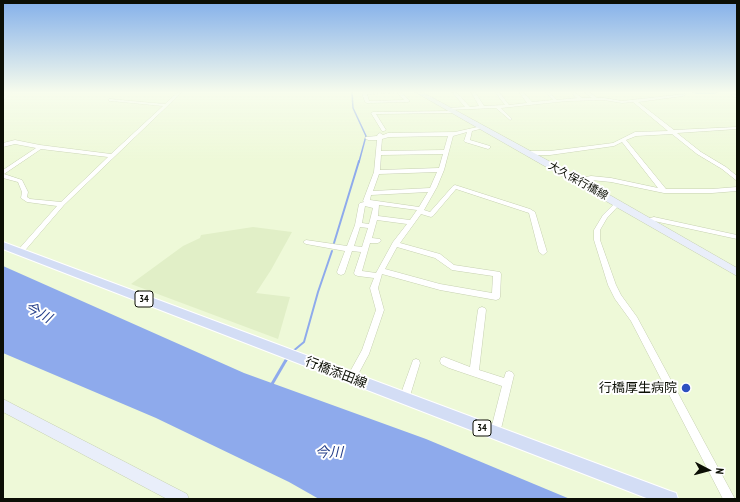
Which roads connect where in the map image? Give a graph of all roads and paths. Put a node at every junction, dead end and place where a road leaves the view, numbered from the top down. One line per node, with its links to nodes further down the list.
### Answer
1 (155, 115): 21 (street)
2 (375, 115): 13 (street)
3 (460, 115): 7 (main road, 大久保行橋線)
4 (506, 115): 6 (street)
5 (653, 115): 10 (street)
6 (510, 119)
7 (482, 127): 9 (street); 20 (main road, 大久保行橋線)
8 (737, 128): 10 (street)
9 (470, 130): 11 (street); 17 (street)
10 (672, 133): 14 (street); 26 (street)
11 (451, 134): 13 (street); 18 (street)
12 (368, 138): 13 (street)
13 (380, 138): 19 (street)
14 (623, 140): 20 (street); 30 (street)
15 (3, 145): 16 (street)
16 (40, 147): 21 (street); 24 (street)
17 (488, 147)
18 (446, 152): 19 (street); 22 (street)
19 (378, 153): 23 (street)
20 (529, 153): 27 (main road, 大久保行橋線)
21 (113, 156): 33 (street)
22 (441, 170): 23 (street); 29 (street)
23 (377, 172): 31 (street)
24 (3, 173)
25 (3, 176): 33 (street)
26 (737, 179)
27 (577, 180): 30 (street); 32 (main road, 大久保行橋線)
28 (737, 189): 30 (street)
29 (432, 190): 31 (street); 34 (street)
30 (664, 191)
31 (370, 192): 34 (street)
32 (618, 203): 36 (main road, 大久保行橋線); 63 (street)
33 (62, 204): 48 (street)
34 (420, 210): 37 (street); 49 (street)
35 (374, 218): 37 (street); 38 (street); 39 (street)
36 (648, 221): 40 (street); 51 (main road, 大久保行橋線)
37 (411, 222): 44 (street)
38 (358, 225): 39 (street); 46 (street)
39 (372, 226): 41 (street)
40 (737, 237)
41 (368, 240): 42 (street); 47 (street)
42 (378, 241)
43 (306, 242): 46 (street)
44 (395, 244): 52 (street); 52 (street)
45 (3, 245): 48 (main road, 行橋添田線 / 34)
46 (349, 249): 47 (street); 50 (street)
47 (365, 250): 52 (street)
48 (20, 252): 57 (main road, 行橋添田線 / 34)
49 (543, 252)
50 (341, 272)
51 (737, 272)
52 (379, 274): 57 (street)
53 (482, 310): 56 (street)
54 (444, 361): 56 (street)
55 (416, 363): 58 (street)
56 (474, 373): 60 (street)
57 (351, 379): 58 (main road, 行橋添田線 / 34)
58 (404, 399): 60 (main road, 行橋添田線 / 34)
59 (3, 405): 61 (main road)
60 (495, 433): 62 (main road, 行橋添田線 / 34)
61 (182, 499)
62 (670, 499)
63 (730, 499)

